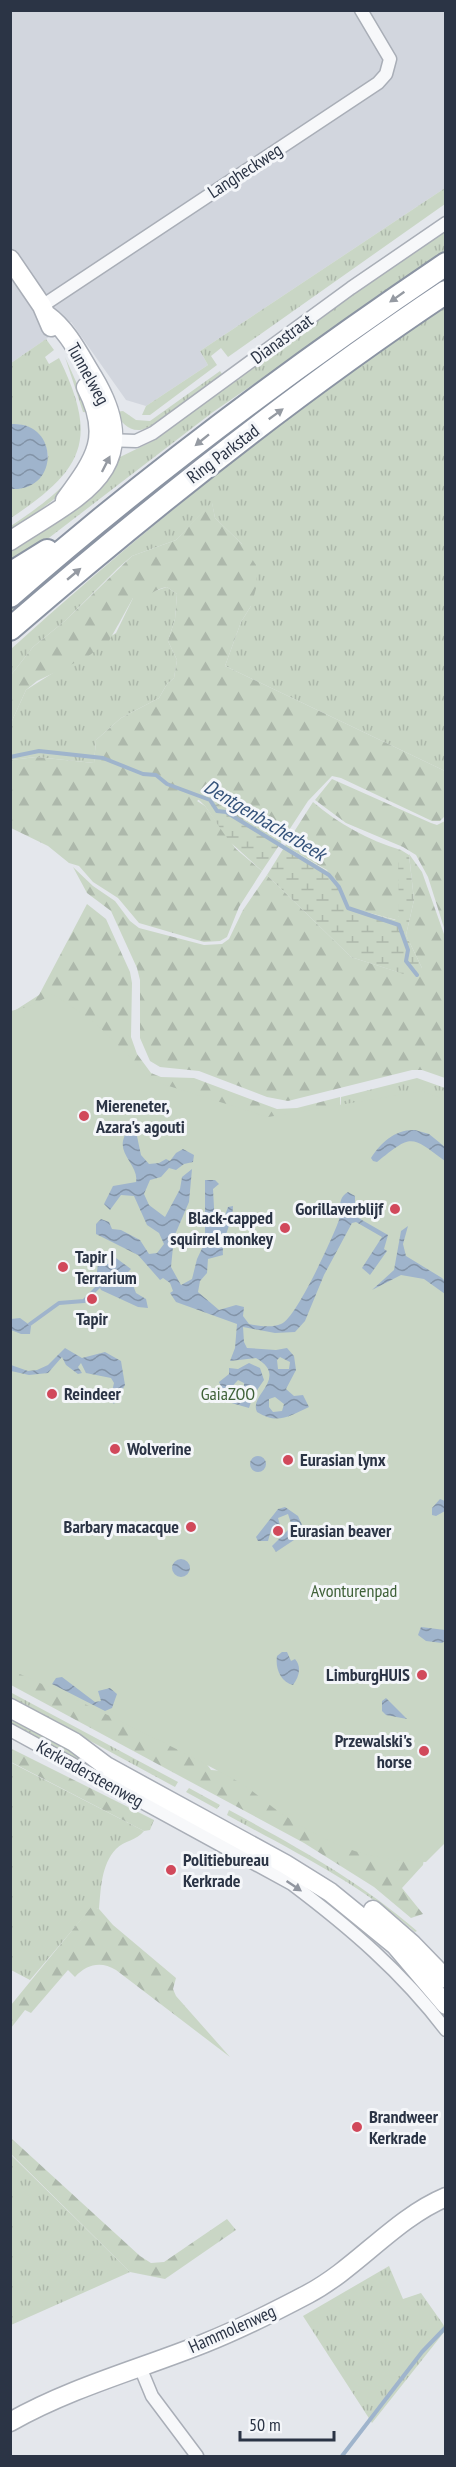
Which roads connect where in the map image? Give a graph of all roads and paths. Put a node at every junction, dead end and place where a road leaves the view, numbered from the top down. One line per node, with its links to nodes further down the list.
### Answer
1 (360, 10): 6 (street, Langheckweg)
2 (446, 224): 7 (street, Dianastraat)
3 (10, 259): 6 (street, Tunnelweg)
4 (446, 264): 8 (highway, Ring Parkstad, one-way to 8)
5 (446, 292): 12 (highway, Ring Parkstad, one-way to 5)
6 (44, 311): 7 (street, Tunnelweg)
7 (107, 440): 9 (street)
8 (105, 519): 10 (highway); 11 (highway, Ring Parkstad)
9 (10, 541)
10 (10, 574)
11 (10, 596)
12 (30, 612): 13 (highway, Ring Parkstad); 14 (highway)
13 (10, 629)
14 (10, 635)
15 (10, 1708): 17 (street, Kerkradersteenweg)
16 (10, 1730): 17 (street, Kerkradersteenweg)
17 (176, 1805): 18 (street, Kerkradersteenweg); 19 (street, Kerkradersteenweg); 20 (street, Kerkradersteenweg, one-way to 20)
18 (446, 1979)
19 (446, 2005)
20 (446, 2030)
21 (446, 2187): 22 (street, Hammolenweg)
22 (440, 2199): 23 (street, Hammolenweg)
23 (140, 2367): 24 (street, Hammolenweg); 25 (street)
24 (10, 2422)
25 (197, 2457)

